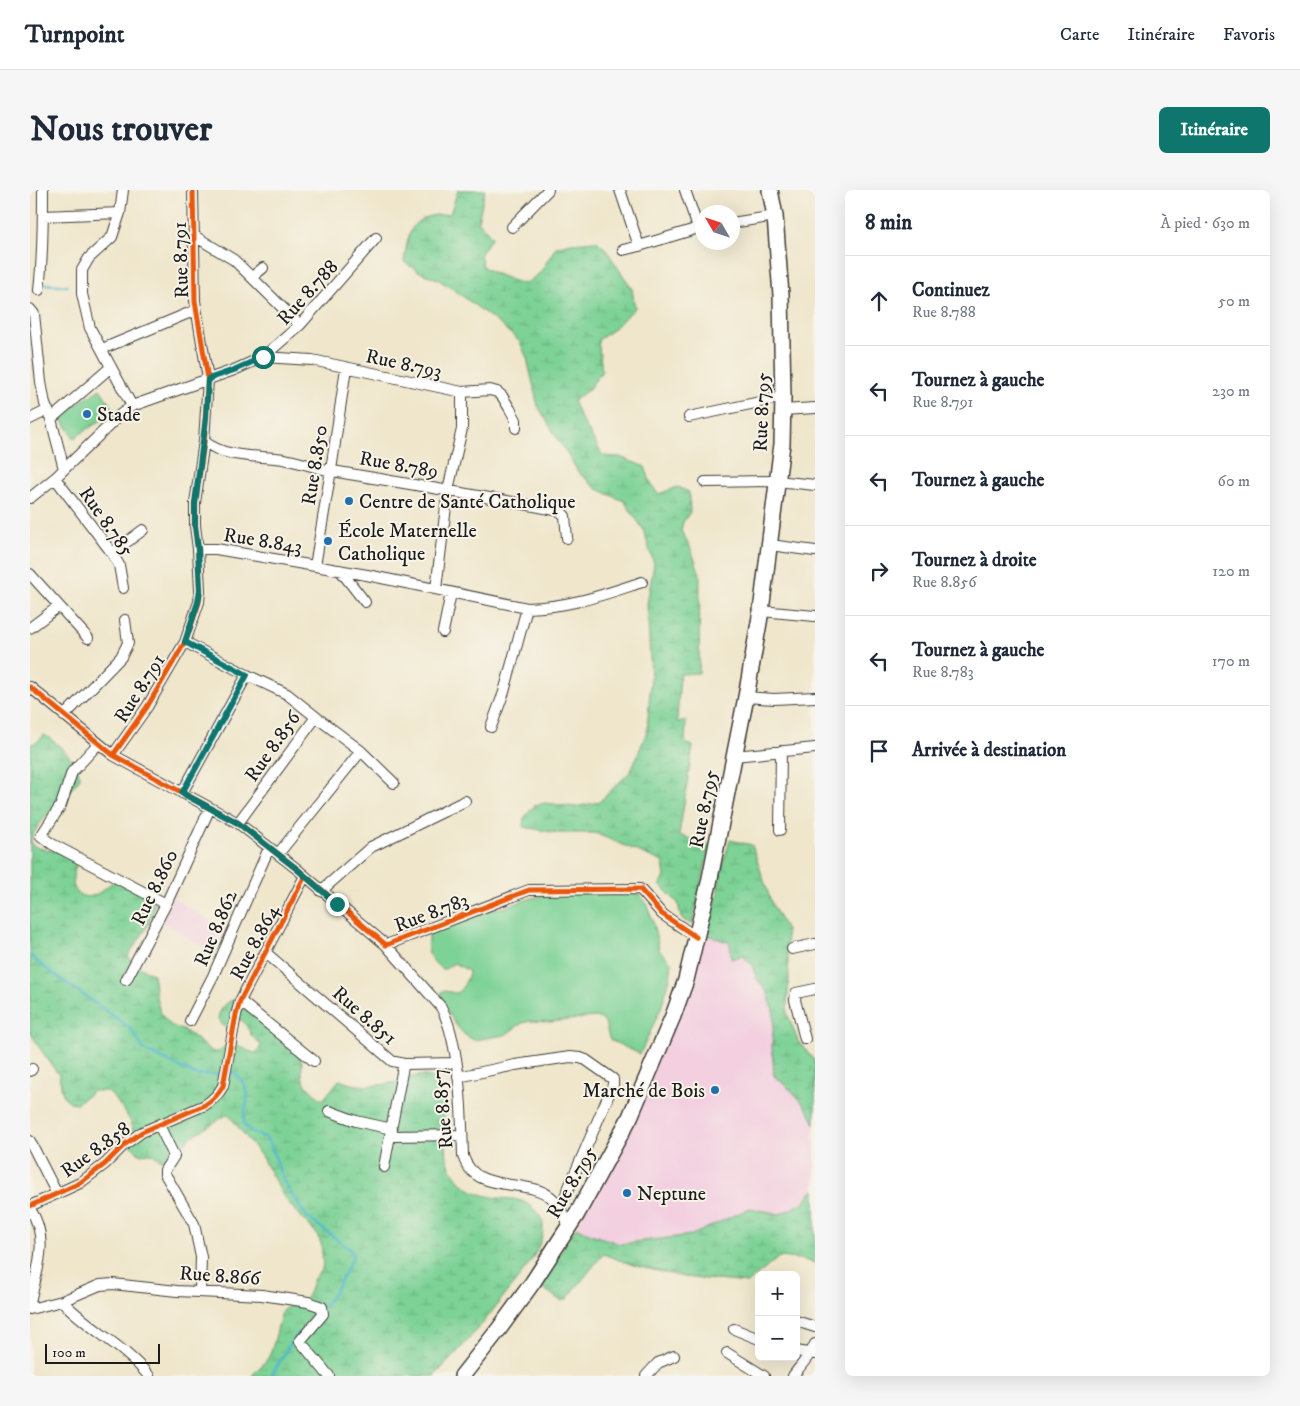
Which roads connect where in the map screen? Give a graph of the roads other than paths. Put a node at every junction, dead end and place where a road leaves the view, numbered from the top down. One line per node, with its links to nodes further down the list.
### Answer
1 (43, 190): 11 (street)
2 (123, 190): 8 (street)
3 (193, 190): 16 (street, Rue 8.791)
4 (548, 190): 14 (street)
5 (620, 190): 18 (street)
6 (685, 190): 9 (street)
7 (770, 190): 10 (highway, Rue 8.795)
8 (120, 213): 11 (street); 27 (street)
9 (695, 215)
10 (775, 216): 12 (street); 33 (highway, Rue 8.795)
11 (42, 219): 13 (street); 22 (street)
12 (740, 222)
13 (30, 224)
14 (512, 227)
15 (695, 229): 18 (street)
16 (193, 235): 21 (street); 24 (street, Rue 8.791)
17 (376, 238): 25 (street, Rue 8.788)
18 (639, 246): 19 (street)
19 (623, 250)
20 (263, 268): 21 (street)
21 (252, 277): 25 (street)
22 (40, 290)
23 (30, 309): 26 (street)
24 (196, 310): 27 (street); 31 (street, Rue 8.791)
25 (300, 325): 28 (street, Rue 8.788)
26 (33, 336): 36 (street)
27 (102, 349): 29 (street)
28 (263, 357): 30 (street, Rue 8.793); 31 (street, Rue 8.788)
29 (112, 368): 34 (street); 36 (street)
30 (346, 368): 32 (street, Rue 8.793); 42 (street, Rue 8.850)
31 (208, 379): 34 (street, Rue 8.788); 40 (street, Rue 8.791)
32 (462, 392): 39 (street, Rue 8.793); 47 (street)
33 (783, 404): 35 (street); 37 (street); 44 (highway, Rue 8.795)
34 (132, 406): 41 (street, Rue 8.788)
35 (815, 408)
36 (50, 415): 38 (street); 41 (street)
37 (689, 417)
38 (30, 419)
39 (516, 428)
40 (204, 441): 42 (street, Rue 8.789); 52 (street, Rue 8.791)
41 (64, 469): 43 (street, Rue 8.788)
42 (331, 470): 47 (street, Rue 8.789); 55 (street, Rue 8.850)
43 (55, 478): 48 (street, Rue 8.788); 54 (street, Rue 8.785)
44 (777, 481): 45 (street); 46 (street); 51 (highway, Rue 8.795)
45 (705, 482)
46 (815, 485)
47 (448, 490): 50 (street, Rue 8.789); 60 (street)
48 (30, 498)
49 (143, 530): 54 (street)
50 (567, 538)
51 (770, 545): 53 (street); 65 (highway, Rue 8.795)
52 (198, 549): 55 (street, Rue 8.843); 71 (street, Rue 8.791)
53 (815, 551)
54 (112, 553): 59 (street, Rue 8.785)
55 (314, 566): 56 (street, Rue 8.843)
56 (340, 570): 60 (street, Rue 8.843); 62 (street)
57 (30, 574): 63 (street)
58 (642, 582): 64 (street, Rue 8.843)
59 (122, 588)
60 (436, 589): 61 (street, Rue 8.843)
61 (451, 593): 64 (street, Rue 8.843); 69 (street)
62 (365, 602)
63 (59, 606): 68 (street); 70 (street)
64 (527, 608): 78 (street)
65 (761, 611): 66 (street); 74 (highway, Rue 8.795)
66 (815, 616)
67 (125, 620): 76 (street)
68 (30, 628)
69 (443, 632)
70 (88, 638)
71 (185, 642): 72 (street, Rue 8.856); 83 (street, Rue 8.791)
72 (247, 675): 77 (street, Rue 8.856); 86 (street)
73 (30, 687): 76 (street, Rue 8.783)
74 (746, 697): 75 (street); 84 (highway, Rue 8.795)
75 (815, 697)
76 (64, 716): 79 (street, Rue 8.783)
77 (316, 717): 81 (street); 89 (street, Rue 8.856)
78 (491, 727)
79 (98, 744): 83 (street, Rue 8.783); 95 (street)
80 (815, 748): 82 (street)
81 (361, 751): 85 (street); 92 (street)
82 (781, 751): 84 (street); 90 (street)
83 (113, 754): 86 (street, Rue 8.783)
84 (734, 756): 96 (highway, Rue 8.795)
85 (394, 783)
86 (182, 793): 88 (street, Rue 8.783)
87 (465, 801): 94 (street)
88 (210, 808): 89 (street, Rue 8.783); 95 (street, Rue 8.860)
89 (238, 823): 91 (street, Rue 8.783)
90 (780, 830)
91 (269, 848): 92 (street, Rue 8.783); 104 (street, Rue 8.862)
92 (278, 854): 93 (street, Rue 8.783)
93 (305, 876): 94 (street, Rue 8.783); 100 (street, Rue 8.864)
94 (321, 891): 98 (street, Rue 8.783)
95 (166, 904): 101 (street, Rue 8.860)
96 (696, 937): 98 (street, Rue 8.783); 120 (highway, Rue 8.795)
97 (815, 944): 99 (street)
98 (386, 945): 107 (street, Rue 8.857)
99 (792, 949)
100 (266, 953): 103 (street, Rue 8.864); 108 (street, Rue 8.851)
101 (126, 980)
102 (815, 989): 105 (street)
103 (240, 1002): 106 (street); 110 (street, Rue 8.864)
104 (190, 1021)
105 (805, 1039)
106 (314, 1061)
107 (456, 1063): 108 (street, Rue 8.851); 109 (street, Rue 8.857)
108 (405, 1064): 113 (street)
109 (458, 1076): 114 (street, Rue 8.857); 119 (street)
110 (205, 1105): 112 (street, Rue 8.858)
111 (329, 1111): 113 (street)
112 (158, 1125): 117 (street, Rue 8.858); 121 (street)
113 (392, 1133): 114 (street); 116 (street)
114 (462, 1135): 119 (street, Rue 8.857)
115 (30, 1140): 117 (street)
116 (384, 1167)
117 (57, 1194): 118 (street, Rue 8.858)
118 (30, 1207): 123 (street)
119 (560, 1208): 120 (street, Rue 8.857)
120 (569, 1228): 135 (highway, Rue 8.795)
121 (200, 1292): 122 (street, Rue 8.866); 134 (street, Rue 8.866)
122 (62, 1301): 124 (street, Rue 8.866); 133 (street)
123 (30, 1302)
124 (30, 1309)
125 (800, 1322): 126 (street)
126 (815, 1326)
127 (734, 1329): 128 (street)
128 (755, 1337)
129 (814, 1350): 130 (street); 138 (street)
130 (800, 1351)
131 (727, 1353): 137 (street)
132 (674, 1356): 136 (street)
133 (149, 1376)
134 (329, 1376)
135 (462, 1376)
136 (646, 1376)
137 (764, 1376)
138 (793, 1376)

